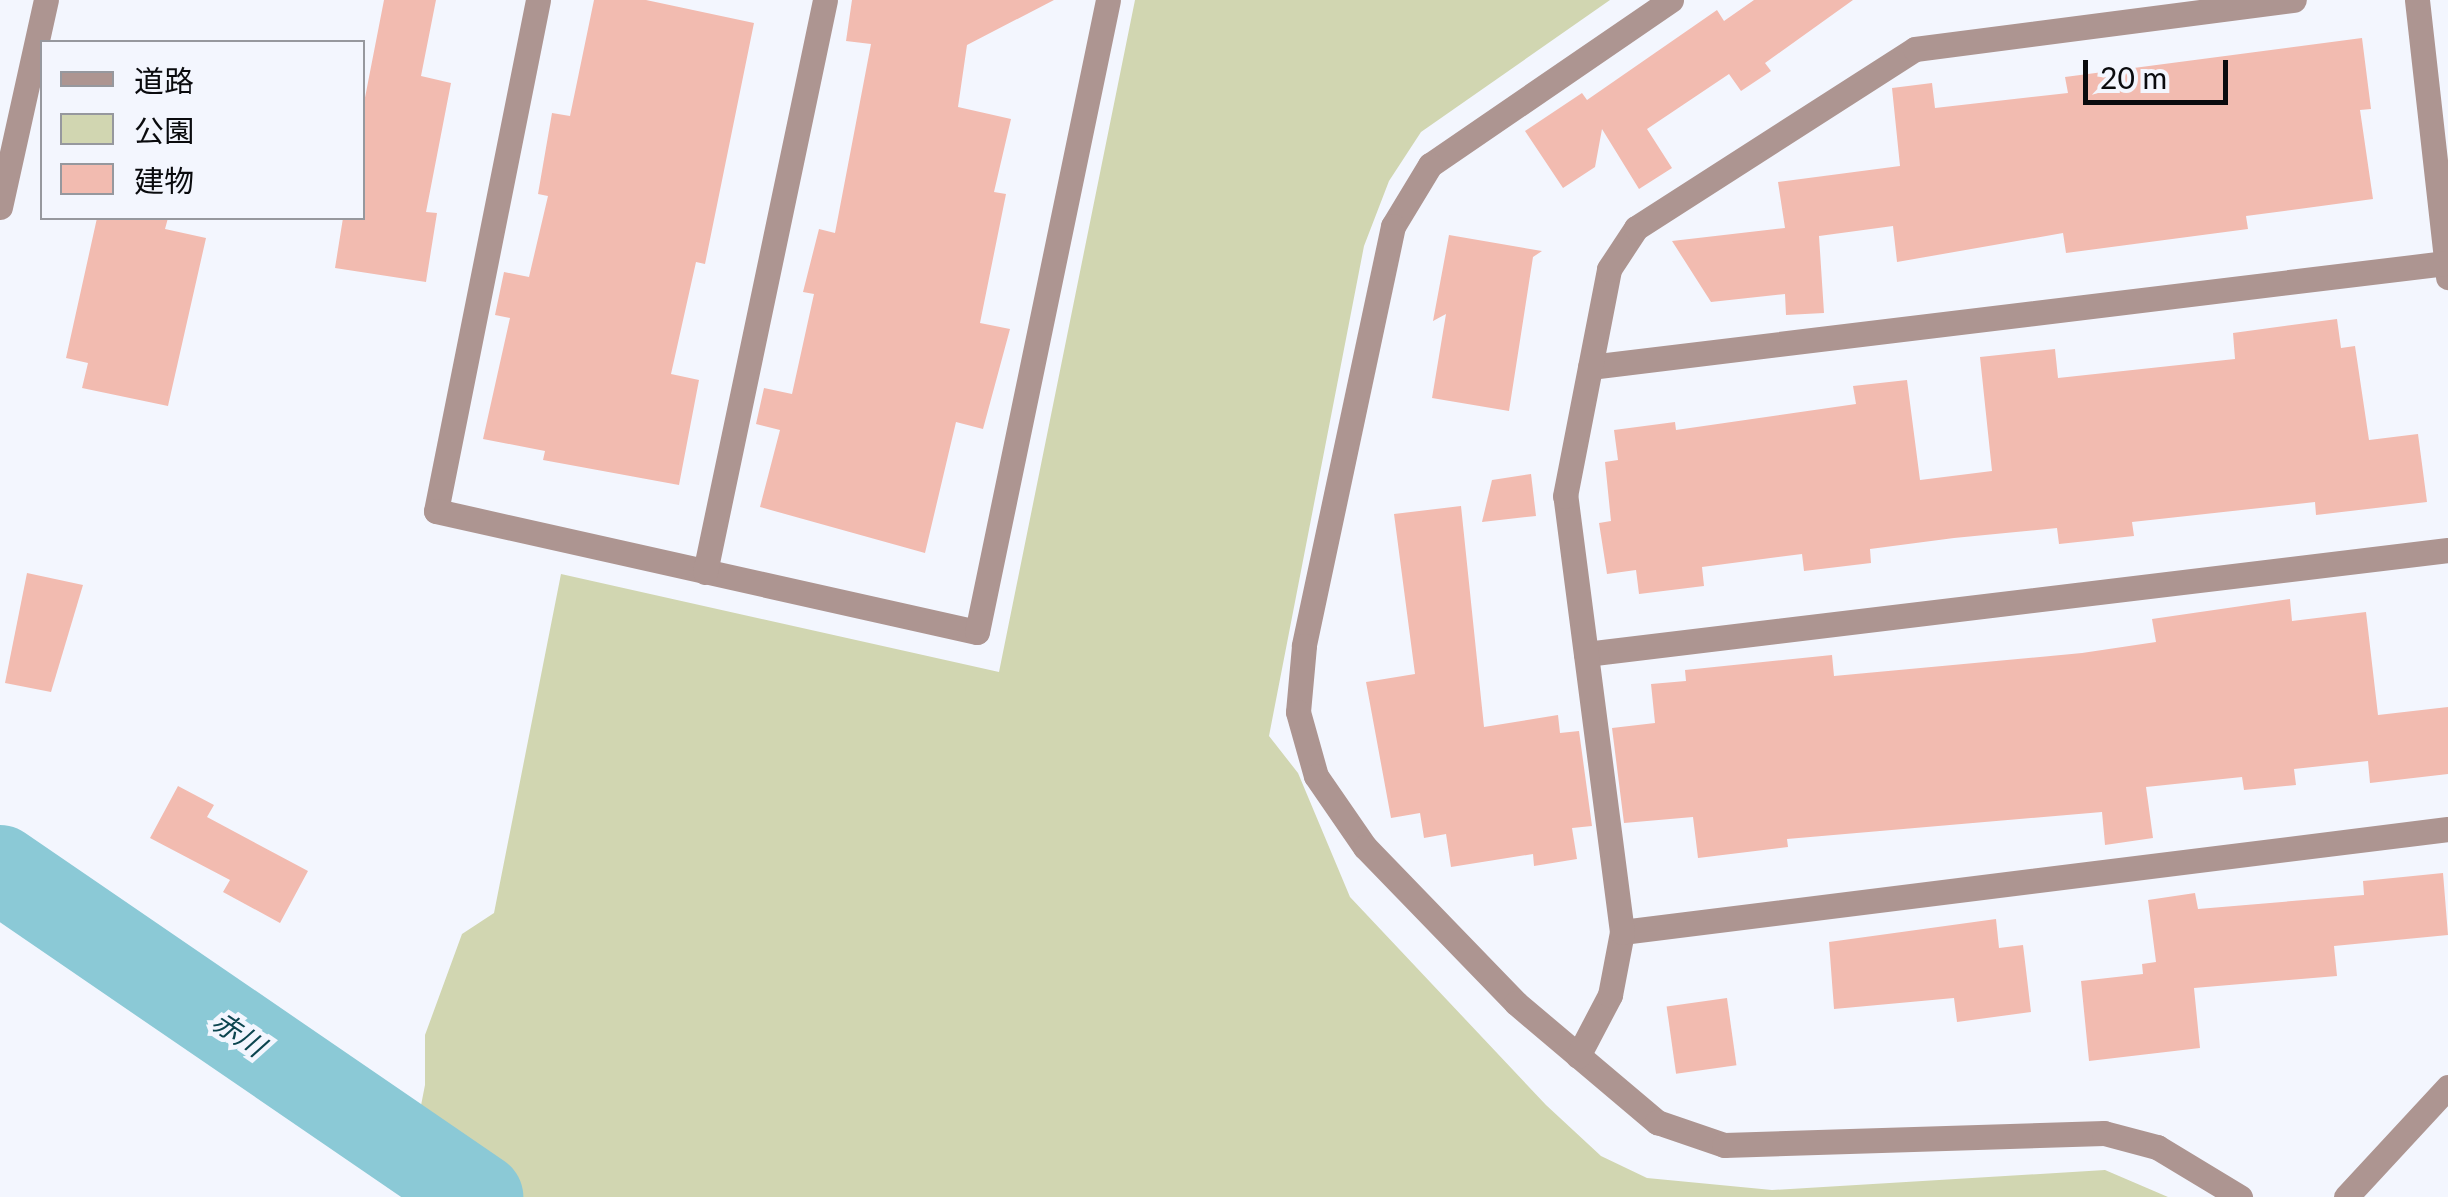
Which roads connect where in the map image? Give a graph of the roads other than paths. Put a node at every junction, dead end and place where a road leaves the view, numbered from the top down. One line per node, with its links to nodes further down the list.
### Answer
1 (46, 0): 8 (street)
2 (538, 0): 12 (street)
3 (824, 0): 12 (street)
4 (1108, 0): 12 (street)
5 (1671, 0): 16 (street)
6 (2294, 0): 10 (street)
7 (2416, 0): 9 (street)
8 (0, 207)
9 (2447, 270): 10 (street)
10 (1590, 367): 13 (street)
11 (2448, 550): 13 (street)
12 (705, 572)
13 (1586, 654): 15 (street)
14 (2448, 829): 15 (street)
15 (1622, 932): 16 (street)
16 (1578, 1056): 18 (street)
17 (2448, 1088): 19 (street)
18 (2240, 1197)
19 (2346, 1197)

